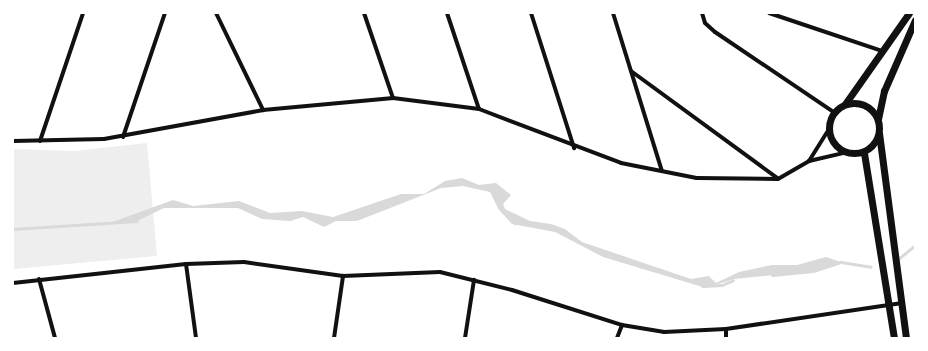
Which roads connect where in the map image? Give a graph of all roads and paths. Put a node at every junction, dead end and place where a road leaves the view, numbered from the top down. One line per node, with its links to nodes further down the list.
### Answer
1 (83, 13): 24 (street)
2 (165, 13): 22 (street)
3 (216, 13): 17 (street)
4 (364, 13): 14 (street)
5 (447, 13): 16 (street)
6 (531, 13): 25 (street)
7 (613, 13): 13 (street)
8 (702, 13): 18 (street)
9 (769, 13): 12 (street)
10 (909, 13): 12 (street)
11 (915, 20): 19 (street)
12 (882, 51): 15 (street)
13 (631, 71): 29 (street); 30 (street)
14 (393, 98): 16 (street); 17 (street)
15 (845, 104): 18 (street); 19 (street)
16 (479, 109): 25 (street)
17 (264, 110): 22 (street)
18 (835, 113): 20 (street)
19 (878, 119): 21 (street)
20 (828, 130): 26 (street); 28 (street)
21 (879, 133): 27 (street); 36 (street)
22 (123, 137): 24 (street)
23 (13, 141): 24 (street)
24 (40, 141)
25 (574, 148): 29 (street)
26 (844, 153): 27 (street); 28 (street)
27 (864, 153): 37 (street)
28 (809, 161): 30 (street)
29 (662, 171): 30 (street)
30 (778, 179)
31 (186, 264): 32 (street); 33 (street); 41 (street)
32 (343, 276): 34 (street); 42 (street)
33 (39, 279): 35 (street); 40 (street)
34 (474, 280): 38 (street); 43 (street)
35 (13, 283)
36 (902, 303): 37 (street); 47 (street)
37 (890, 304): 39 (street); 46 (street)
38 (622, 326): 39 (street); 44 (street)
39 (726, 330): 45 (street)
40 (55, 338)
41 (196, 338)
42 (334, 338)
43 (465, 338)
44 (618, 338)
45 (726, 338)
46 (894, 338)
47 (906, 338)

